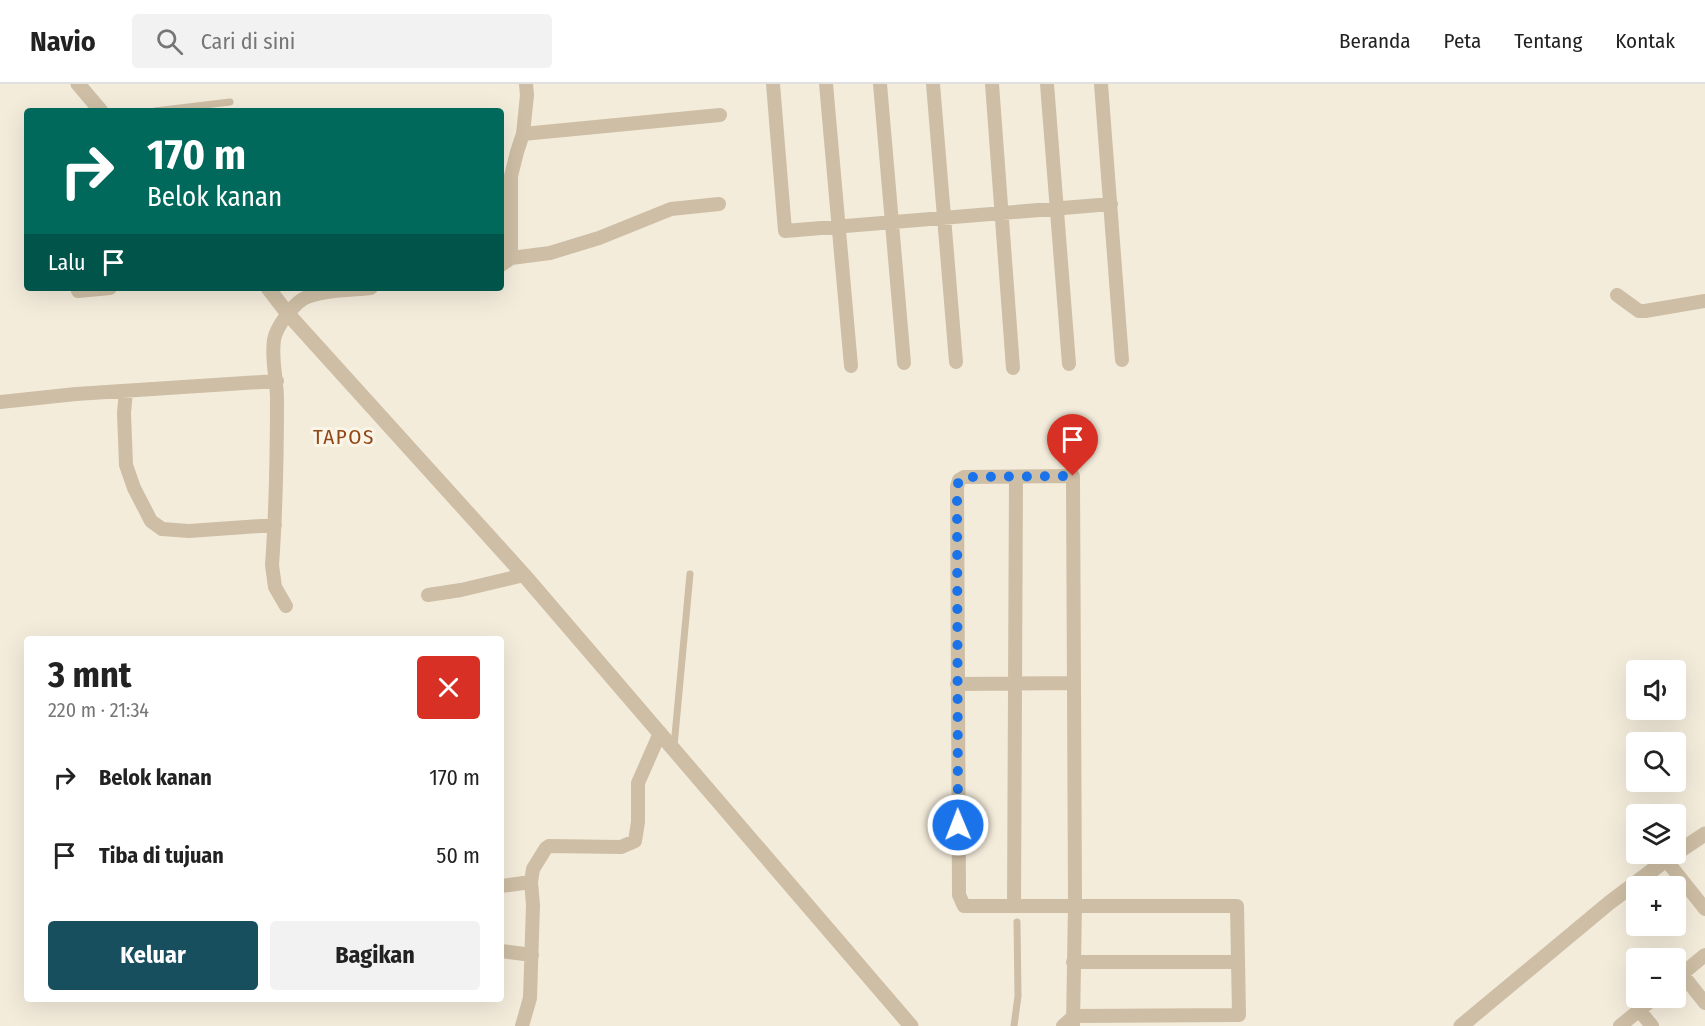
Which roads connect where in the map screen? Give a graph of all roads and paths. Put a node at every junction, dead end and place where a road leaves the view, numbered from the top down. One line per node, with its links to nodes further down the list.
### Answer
1 (78, 84): 11 (street)
2 (526, 84): 14 (street)
3 (773, 84): 21 (street)
4 (826, 84): 21 (street)
5 (880, 84): 20 (street)
6 (933, 84): 19 (street)
7 (992, 84): 18 (street)
8 (1047, 84): 17 (street)
9 (1101, 84): 16 (street)
10 (230, 102): 12 (lane)
11 (98, 108)
12 (180, 108)
13 (720, 115): 14 (street)
14 (524, 134): 22 (street)
15 (720, 204): 22 (street)
16 (1111, 204): 17 (street); 28 (street)
17 (1057, 209): 18 (street); 31 (street)
18 (1001, 213): 19 (street); 33 (street)
19 (943, 218): 20 (street); 29 (street)
20 (892, 222): 21 (street); 30 (street)
21 (838, 226): 32 (street)
22 (506, 261)
23 (270, 291): 27 (street)
24 (342, 291): 27 (street)
25 (1617, 295): 26 (street)
26 (1705, 302)
27 (288, 314): 34 (street); 40 (street)
28 (1122, 360)
29 (956, 362)
30 (904, 363)
31 (1069, 364)
32 (851, 366)
33 (1013, 368)
34 (277, 381): 35 (street); 38 (street)
35 (126, 391): 36 (street); 38 (street)
36 (0, 402)
37 (1016, 477): 43 (street); 44 (street); 45 (street)
38 (275, 525): 42 (street)
39 (690, 574): 47 (lane)
40 (524, 575): 41 (street); 46 (street)
41 (428, 594)
42 (286, 606)
43 (1014, 683): 44 (street); 45 (street); 55 (street)
44 (1073, 683): 54 (street)
45 (957, 684): 55 (street)
46 (660, 733): 47 (street); 52 (street)
47 (674, 748): 70 (street)
48 (1705, 834): 49 (street)
49 (1686, 847)
50 (1661, 864): 72 (street)
51 (1669, 864): 56 (street)
52 (531, 882): 53 (street); 59 (street)
53 (504, 886)
54 (1075, 904): 55 (street); 61 (street); 62 (street)
55 (1014, 906)
56 (1705, 909)
57 (1017, 922): 71 (lane)
58 (504, 951): 59 (street)
59 (532, 955): 69 (street)
60 (1705, 955): 63 (street)
61 (1073, 962): 62 (street); 68 (street)
62 (1238, 962): 68 (street)
63 (1686, 970)
64 (1686, 983): 65 (street)
65 (1705, 1003)
66 (1642, 1008): 67 (street)
67 (1639, 1010): 73 (street); 74 (street)
68 (1070, 1023)
69 (522, 1026)
70 (910, 1026)
71 (1014, 1026)
72 (1461, 1026)
73 (1620, 1026)
74 (1652, 1026)

